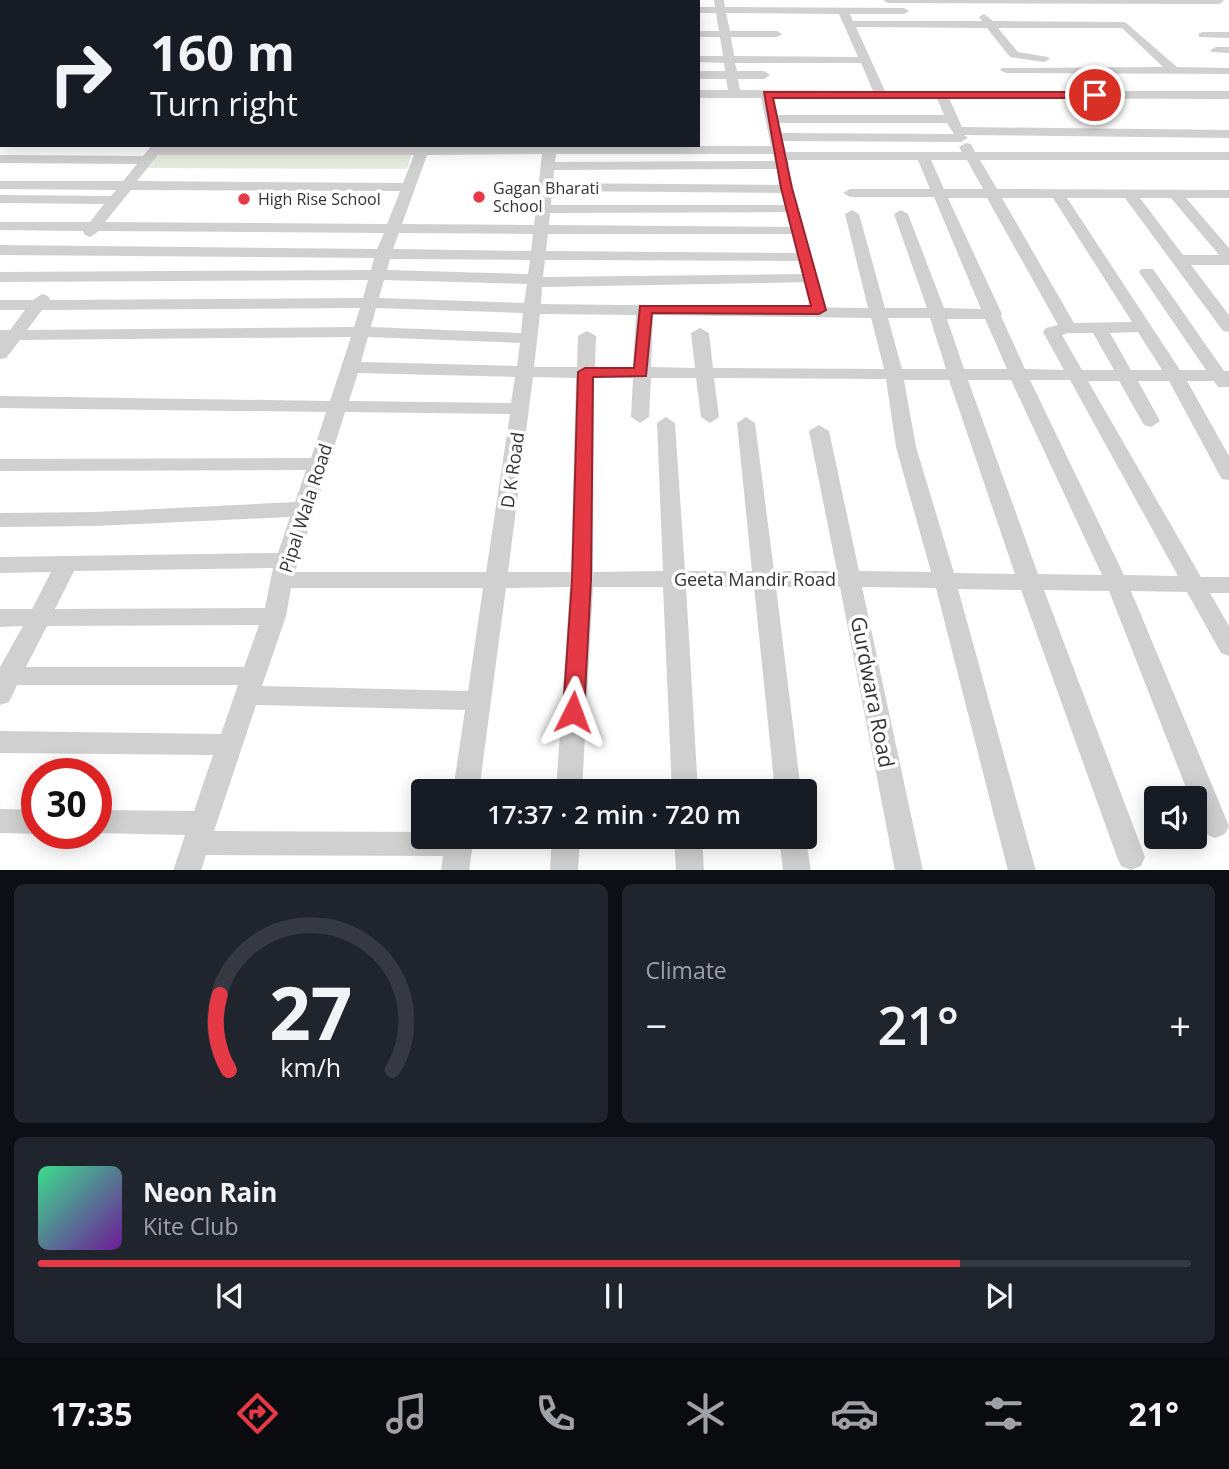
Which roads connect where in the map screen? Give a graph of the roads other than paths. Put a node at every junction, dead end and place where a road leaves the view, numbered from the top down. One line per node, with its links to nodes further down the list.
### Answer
1 (883, 0): 2 (street)
2 (972, 0): 3 (street); 10 (street)
3 (1099, 1): 4 (street); 11 (street)
4 (1219, 1): 5 (street); 9 (street)
5 (1229, 1)
6 (700, 10): 7 (street)
7 (722, 10): 12 (street); 13 (street); 23 (street)
8 (1178, 11): 9 (street)
9 (1229, 11)
10 (980, 12): 11 (street); 12 (street); 14 (street)
11 (1111, 13): 15 (street)
12 (844, 14): 14 (street); 28 (street)
13 (700, 19)
14 (989, 25): 15 (street); 20 (street)
15 (1125, 25): 21 (street)
16 (777, 34): 23 (street)
17 (700, 35): 23 (street)
18 (1203, 35): 19 (street)
19 (1229, 35)
20 (999, 37): 21 (street); 29 (street)
21 (1138, 37): 29 (street)
22 (700, 46): 23 (street)
23 (727, 47): 24 (street); 27 (street); 33 (street); 36 (street)
24 (775, 47)
25 (1216, 50): 26 (street)
26 (1229, 50)
27 (700, 58)
28 (863, 60): 36 (street); 40 (street)
29 (1164, 60): 30 (street)
30 (1174, 70): 31 (street); 32 (street); 41 (street)
31 (1006, 71)
32 (1229, 71)
33 (731, 74): 34 (street); 35 (street); 38 (street)
34 (700, 75)
35 (764, 75)
36 (831, 77): 39 (street); 40 (street)
37 (700, 94): 38 (street)
38 (736, 94): 39 (street)
39 (767, 94): 44 (street)
40 (881, 95): 42 (street)
41 (1197, 95): 42 (street); 43 (street)
42 (942, 96): 45 (street)
43 (1227, 98)
44 (772, 119): 45 (street); 50 (street)
45 (957, 129): 46 (street); 50 (street); 52 (street)
46 (1229, 134)
47 (32, 147): 56 (street)
48 (423, 147): 49 (street); 51 (street); 59 (street, Pipal Wala Road)
49 (153, 152): 56 (street); 58 (street)
50 (779, 152): 51 (street); 53 (street); 61 (street)
51 (549, 153): 60 (street, D K Road)
52 (970, 155): 53 (street); 54 (street); 64 (street)
53 (923, 156): 63 (street)
54 (1229, 156)
55 (0, 159): 56 (street)
56 (22, 159)
57 (0, 185): 58 (street)
58 (126, 186): 59 (street); 70 (street)
59 (408, 187): 78 (street, Pipal Wala Road)
60 (545, 187): 61 (street); 75 (street, D K Road)
61 (787, 188): 72 (street)
62 (850, 193): 63 (street)
63 (939, 193): 64 (street); 101 (street)
64 (991, 193): 65 (street); 104 (street)
65 (1057, 193): 66 (street); 102 (street)
66 (1129, 193): 67 (street); 86 (street)
67 (1175, 194): 68 (street); 85 (street)
68 (1223, 194): 71 (street)
69 (0, 199): 70 (street)
70 (115, 200): 77 (street)
71 (1229, 207)
72 (792, 209): 75 (street); 79 (street)
73 (852, 215): 99 (street)
74 (901, 215): 100 (street)
75 (542, 219): 78 (street); 79 (street); 83 (street, D K Road)
76 (0, 226): 77 (street)
77 (95, 226): 78 (street); 81 (street)
78 (393, 227): 82 (street, Pipal Wala Road)
79 (797, 231): 84 (street)
80 (0, 250): 81 (street)
81 (76, 251): 82 (street); 90 (street)
82 (384, 253): 83 (street); 88 (street, Pipal Wala Road)
83 (538, 255): 84 (street); 92 (street, D K Road)
84 (804, 258): 91 (street)
85 (1229, 259): 86 (street)
86 (1177, 260): 103 (street)
87 (1147, 272): 123 (street)
88 (379, 275): 90 (street); 92 (street); 93 (street, Pipal Wala Road)
89 (0, 276): 90 (street)
90 (57, 277): 95 (street)
91 (810, 279): 92 (street); 98 (street)
92 (535, 280): 96 (street, D K Road)
93 (371, 303): 95 (street); 96 (street); 106 (street, Pipal Wala Road)
94 (0, 305): 95 (street)
95 (37, 305): 108 (street)
96 (532, 309): 97 (street); 110 (street, D K Road)
97 (645, 309): 98 (street); 115 (street)
98 (819, 310): 99 (street)
99 (879, 312): 100 (street); 117 (street)
100 (937, 313): 101 (street); 118 (street)
101 (994, 314): 121 (street)
102 (1144, 327): 105 (street); 120 (street)
103 (1229, 327)
104 (1068, 328): 105 (street); 122 (street)
105 (1098, 328): 119 (street)
106 (362, 332): 108 (street); 110 (street); 112 (street, Pipal Wala Road)
107 (700, 333): 116 (street)
108 (7, 335): 111 (street)
109 (587, 336): 114 (street)
110 (529, 338): 113 (street, D K Road)
111 (0, 354)
112 (351, 367): 113 (street); 125 (street, Pipal Wala Road)
113 (526, 372): 114 (street); 126 (street, D K Road)
114 (585, 372): 115 (street); 145 (street)
115 (641, 373): 116 (street); 127 (street)
116 (704, 373): 117 (street); 128 (street)
117 (894, 374): 118 (street); 146 (street)
118 (957, 376): 121 (street); 147 (street)
119 (1126, 376): 120 (street); 122 (street); 129 (street)
120 (1175, 376): 123 (street); 135 (street)
121 (1019, 377): 122 (street); 148 (street)
122 (1078, 377): 149 (street)
123 (1225, 380)
124 (0, 402): 125 (street)
125 (338, 407): 126 (street); 133 (street, Pipal Wala Road)
126 (520, 408): 141 (street, D K Road)
127 (640, 416)
128 (710, 417)
129 (1150, 421)
130 (666, 423): 142 (street)
131 (746, 423): 143 (street)
132 (819, 431): 144 (street, Gurdwara Road)
133 (318, 464): 134 (street); 136 (street, Pipal Wala Road)
134 (0, 465)
135 (1229, 474)
136 (303, 509): 137 (street); 140 (street, Pipal Wala Road)
137 (0, 520)
138 (0, 565): 139 (street, Geeta Mandir Road)
139 (66, 565): 140 (street, Geeta Mandir Road); 151 (street)
140 (284, 570): 141 (street, Geeta Mandir Road); 152 (street, Pipal Wala Road)
141 (496, 579): 145 (street, Geeta Mandir Road); 157 (street, D K Road)
142 (673, 579): 143 (street, Geeta Mandir Road); 145 (street, Geeta Mandir Road); 162 (street)
143 (764, 579): 144 (street, Geeta Mandir Road); 163 (street)
144 (850, 579): 146 (street, Geeta Mandir Road); 178 (street, Gurdwara Road)
145 (582, 580): 161 (street)
146 (945, 581): 147 (street, Geeta Mandir Road); 179 (street)
147 (1029, 582): 148 (street, Geeta Mandir Road); 173 (street)
148 (1117, 584): 149 (street, Geeta Mandir Road); 167 (street)
149 (1195, 585): 150 (street, Geeta Mandir Road); 154 (street)
150 (1229, 586)
151 (40, 617): 152 (street); 153 (street); 155 (street)
152 (274, 617): 156 (street, Pipal Wala Road)
153 (0, 618)
154 (1229, 647)
155 (3, 682): 156 (street)
156 (250, 686): 157 (street); 159 (street, Pipal Wala Road)
157 (479, 701): 160 (street, D K Road)
158 (0, 743): 159 (street)
159 (229, 745): 168 (street, Pipal Wala Road)
160 (468, 779)
161 (570, 779)
162 (684, 779)
163 (787, 779)
164 (0, 821): 165 (street)
165 (21, 822)
166 (112, 824): 168 (street)
167 (1214, 826)
168 (199, 833): 172 (street); 174 (street, Pipal Wala Road)
169 (565, 849): 175 (street)
170 (689, 849): 176 (street)
171 (795, 849): 177 (street)
172 (458, 850)
173 (1131, 857)
174 (187, 870)
175 (564, 870)
176 (690, 870)
177 (797, 870)
178 (909, 870)
179 (1023, 870)

